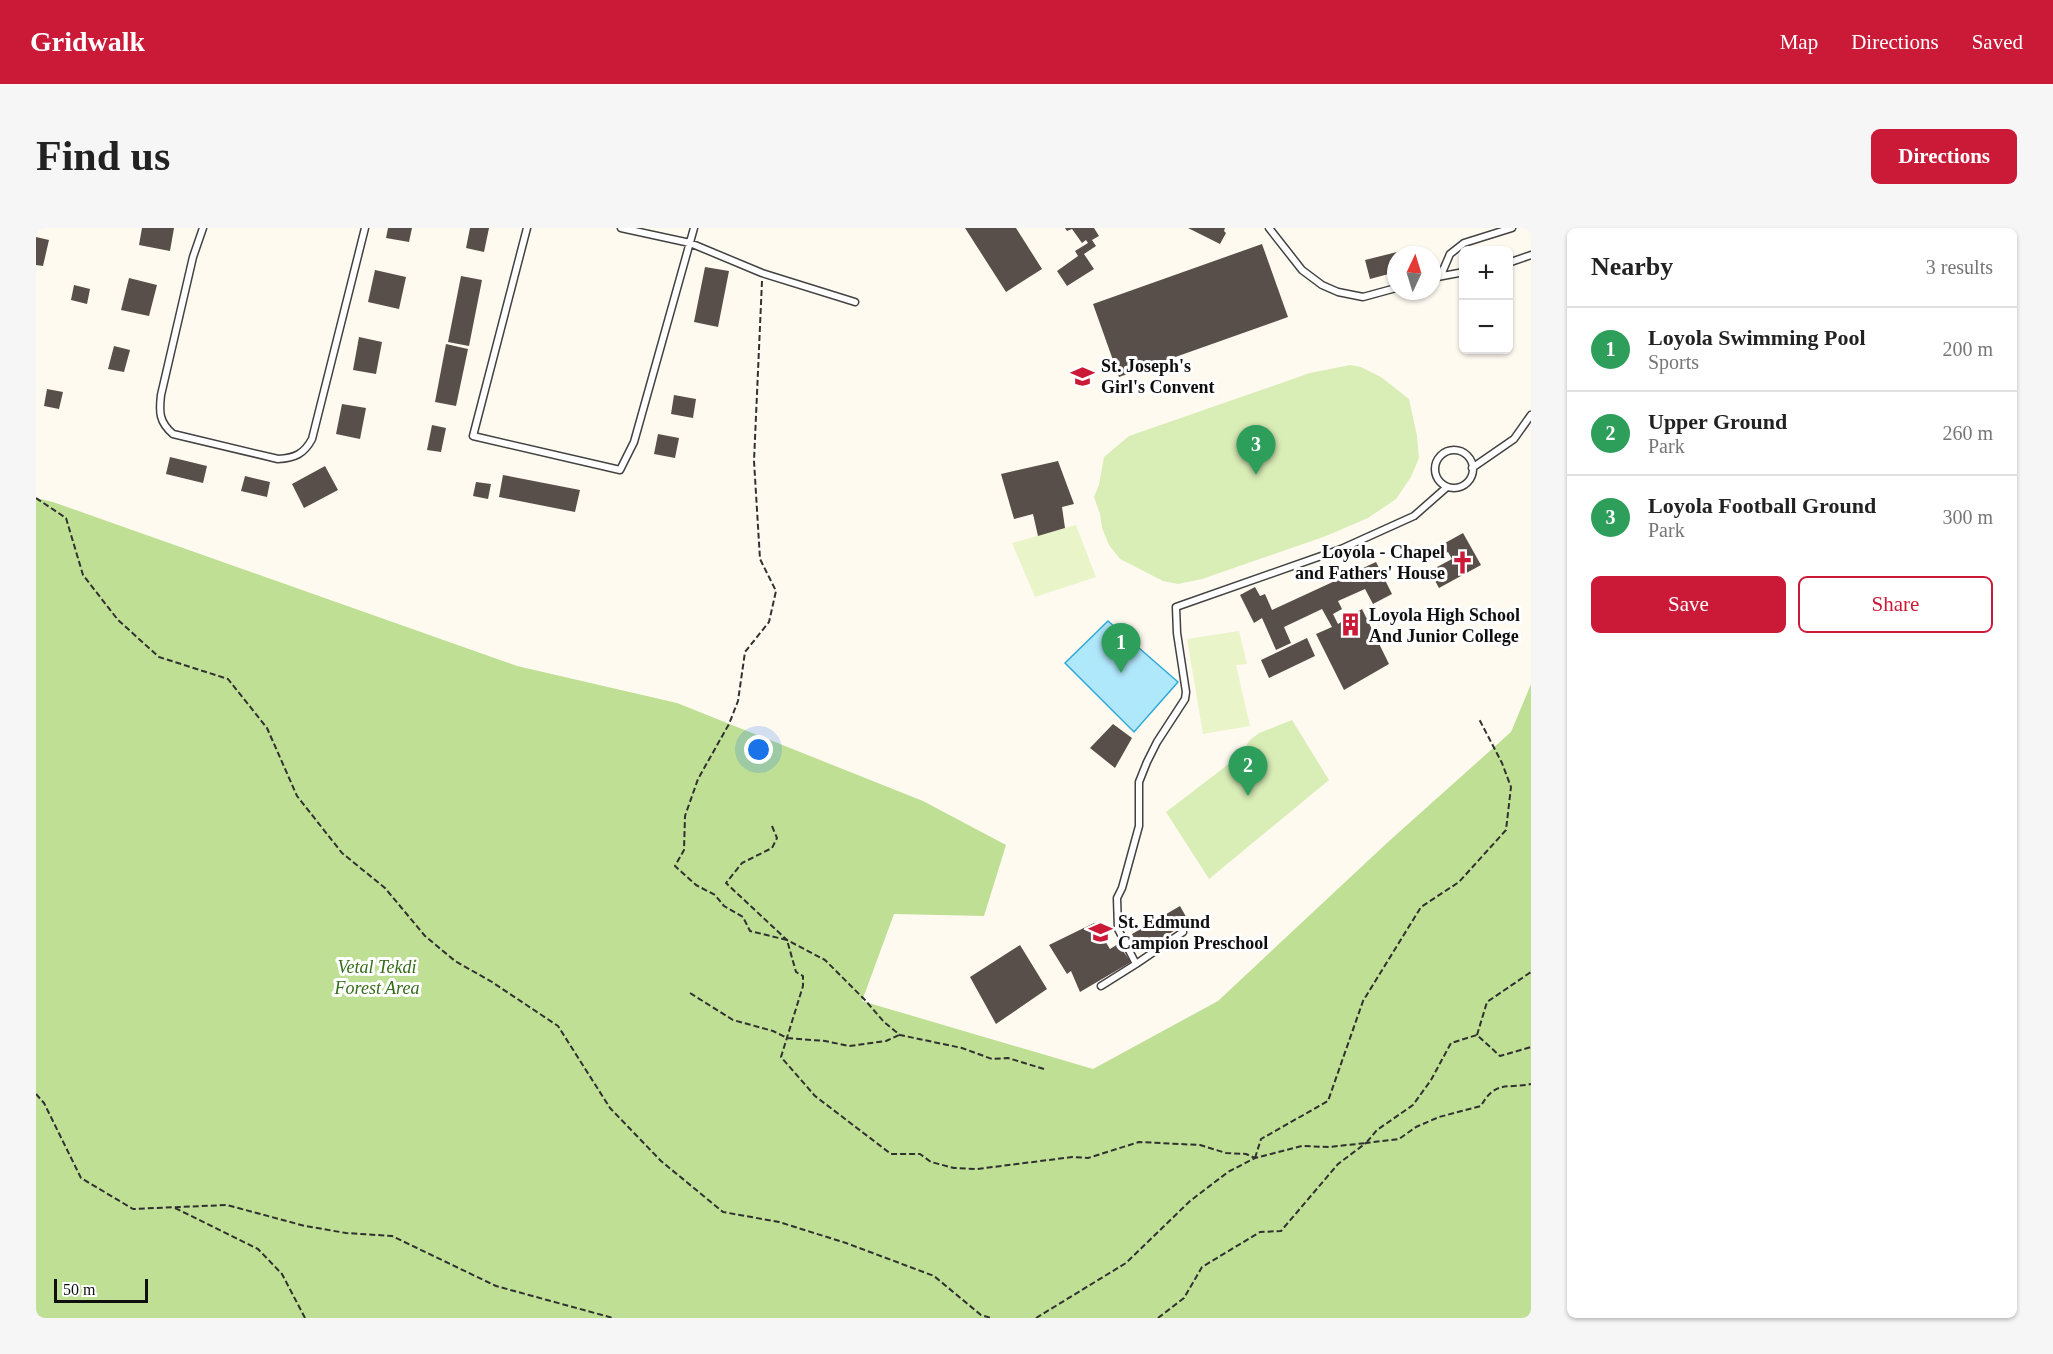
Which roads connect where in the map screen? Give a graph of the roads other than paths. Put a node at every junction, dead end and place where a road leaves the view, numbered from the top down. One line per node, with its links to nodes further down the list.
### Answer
1 (203, 228): 2 (lane)
2 (365, 228)
3 (527, 228): 8 (lane)
4 (621, 228): 8 (lane)
5 (694, 228): 8 (lane)
6 (1269, 228): 13 (lane)
7 (1512, 228): 12 (lane)
8 (690, 243): 14 (lane)
9 (1531, 255): 10 (lane)
10 (1513, 261)
11 (1459, 273): 12 (lane)
12 (1441, 275)
13 (1387, 290)
14 (855, 302)
15 (1531, 415): 16 (lane)
16 (1472, 468): 17 (lane); 17 (lane)
17 (1447, 487): 19 (lane)
18 (1183, 932): 19 (lane)
19 (1136, 964): 20 (lane)
20 (1101, 986)

